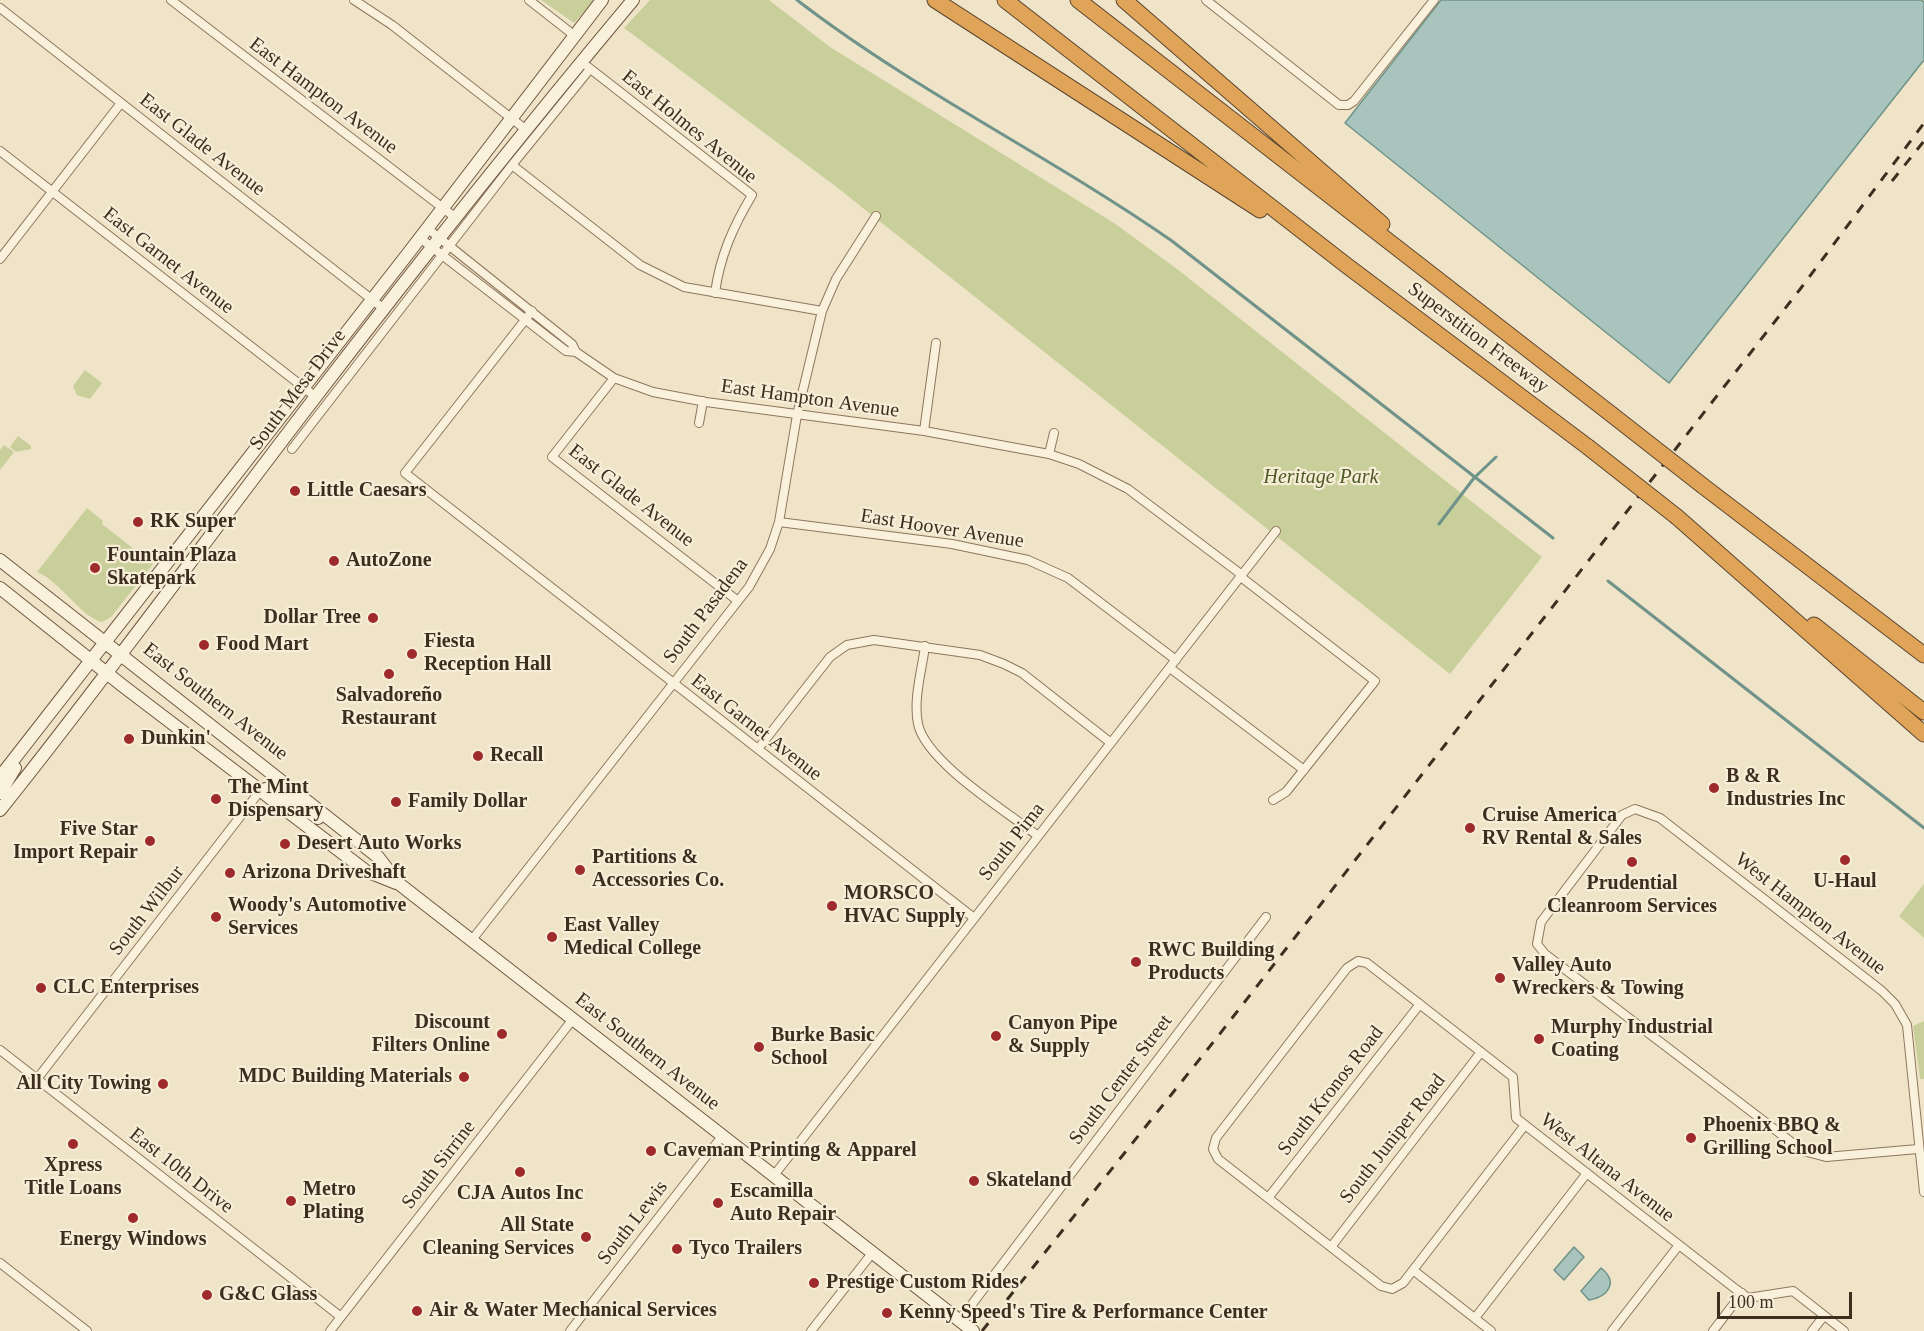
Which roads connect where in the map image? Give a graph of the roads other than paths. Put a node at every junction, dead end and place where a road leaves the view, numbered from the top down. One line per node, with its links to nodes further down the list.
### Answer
1 (171, 0): 21 (street, East Hampton Avenue)
2 (354, 0): 16 (street)
3 (529, 0): 13 (street)
4 (602, 0): 13 (main road, South Mesa Drive)
5 (633, 0): 14 (main road, South Mesa Drive)
6 (935, 0): 27 (highway)
7 (1005, 0): 27 (highway, Superstition Freeway)
8 (1078, 0): 34 (highway, Superstition Freeway)
9 (1124, 0): 34 (highway)
10 (1206, 0): 11 (street)
11 (1434, 0)
12 (0, 8): 15 (street, East Glade Avenue)
13 (575, 36): 16 (main road, South Mesa Drive)
14 (586, 66): 17 (main road, South Mesa Drive); 19 (street, South Mesa Drive); 28 (street, East Holmes Avenue)
15 (121, 103): 20 (street); 29 (street, East Glade Avenue)
16 (512, 118): 17 (street); 21 (main road, South Mesa Drive)
17 (525, 129): 23 (main road, South Mesa Drive)
18 (0, 151): 20 (street, East Garnet Avenue)
19 (512, 165): 25 (street, South Mesa Drive); 28 (street)
20 (52, 192): 26 (street); 38 (street, East Garnet Avenue)
21 (443, 208): 23 (street, East Hampton Avenue); 24 (main road, South Mesa Drive)
22 (876, 216): 32 (street, South Pasadena)
23 (456, 218): 25 (main road, South Mesa Drive)
24 (424, 233): 25 (street, East Hampton Avenue); 29 (main road, South Mesa Drive)
25 (441, 247): 30 (main road, South Mesa Drive); 31 (street, East Hampton Avenue); 33 (street, East Hampton Avenue); 45 (street, South Mesa Drive)
26 (0, 259)
27 (1346, 266): 47 (highway, Superstition Freeway, bridge)
28 (714, 293): 32 (street)
29 (372, 299): 30 (street, East Glade Avenue); 38 (main road, South Mesa Drive)
30 (384, 309): 39 (main road, South Mesa Drive)
31 (531, 311): 33 (street); 36 (street, East Hampton Avenue)
32 (822, 311): 41 (street, South Pasadena)
33 (525, 319): 36 (street, East Hampton Avenue); 62 (street, East Garnet Avenue)
34 (1518, 342): 57 (highway, Superstition Freeway, bridge)
35 (936, 343): 43 (street)
36 (576, 352): 37 (street, East Hampton Avenue)
37 (614, 378): 40 (street, East Hampton Avenue); 53 (street, East Glade Avenue)
38 (303, 387): 39 (street, East Garnet Avenue); 54 (main road, South Mesa Drive)
39 (316, 397): 56 (main road, South Mesa Drive)
40 (703, 401): 41 (street, East Hampton Avenue); 42 (street)
41 (796, 414): 43 (street, East Hampton Avenue); 48 (street, South Pasadena)
42 (699, 423)
43 (924, 431): 46 (street, East Hampton Avenue)
44 (1054, 433): 46 (street)
45 (292, 449)
46 (1049, 453): 51 (street, East Hampton Avenue)
47 (1677, 518): 63 (highway, Superstition Freeway); 64 (highway)
48 (779, 522): 53 (street, South Pasadena); 59 (street, East Hoover Avenue)
49 (1276, 531): 51 (street, South Pima)
50 (1, 561): 54 (main road, East Southern Avenue)
51 (1241, 576): 59 (street, South Pima); 68 (street, East Hampton Avenue)
52 (0, 588): 58 (main road, East Southern Avenue)
53 (738, 601): 62 (street, South Pasadena)
54 (105, 641): 56 (main road, East Southern Avenue); 58 (main road, South Mesa Drive)
55 (925, 646): 65 (street); 66 (street); 75 (street)
56 (121, 654): 61 (main road, South Mesa Drive); 74 (main road, East Southern Avenue)
57 (1924, 654)
58 (90, 660): 61 (main road, East Southern Avenue); 67 (main road, South Mesa Drive)
59 (1176, 660): 60 (street, South Pima)
60 (1170, 668): 65 (street, South Pima); 68 (street)
61 (106, 673): 70 (main road, East Southern Avenue); 73 (main road, South Mesa Drive)
62 (672, 684): 66 (street, East Garnet Avenue); 79 (street, South Pasadena)
63 (1924, 712)
64 (1924, 734)
65 (1112, 743): 75 (street, South Pima)
66 (758, 750): 78 (street, East Garnet Avenue)
67 (19, 752): 69 (main road, South Mesa Drive); 71 (main road)
68 (1304, 770): 72 (street)
69 (0, 777)
70 (260, 791): 74 (main road); 76 (main road, East Southern Avenue); 84 (street, South Wilbur)
71 (0, 793)
72 (1273, 800)
73 (0, 810)
74 (341, 827): 76 (main road, East Southern Avenue)
75 (1038, 836): 78 (street, South Pima)
76 (398, 883): 79 (main road, East Southern Avenue)
77 (1266, 917): 101 (street, South Center Street)
78 (974, 918): 89 (street, South Pima)
79 (471, 941): 81 (main road, East Southern Avenue)
80 (1420, 1004): 83 (street, West Altana Avenue); 91 (street, South Kronos Road); 91 (street, West Altana Avenue)
81 (573, 1019): 86 (main road, East Southern Avenue); 99 (street, South Sirrine)
82 (0, 1050): 84 (street, East 10th Drive)
83 (1481, 1052): 85 (street, West Altana Avenue); 93 (street, South Juniper Road)
84 (37, 1079): 99 (street, East 10th Drive)
85 (1525, 1125): 88 (street, West Altana Avenue); 96 (street)
86 (723, 1135): 89 (main road, East Southern Avenue); 104 (street, South Lewis)
87 (1918, 1149): 87 (street, West Hampton Avenue); 90 (street, West Hampton Avenue)
88 (1587, 1173): 92 (street, West Altana Avenue); 100 (street)
89 (775, 1174): 94 (main road, East Southern Avenue)
90 (1924, 1192)
91 (1268, 1198): 93 (street)
92 (1679, 1245): 97 (street, West Altana Avenue); 108 (street)
93 (1331, 1247): 96 (street)
94 (873, 1252): 101 (main road, East Southern Avenue); 105 (street)
95 (0, 1263): 102 (street)
96 (1413, 1270): 100 (street)
97 (1742, 1293): 98 (street); 109 (street)
98 (1824, 1316): 110 (street); 111 (street)
99 (341, 1317): 103 (street, South Sirrine)
100 (1475, 1318): 107 (street)
101 (960, 1320): 106 (main road, East Southern Avenue)
102 (87, 1331)
103 (330, 1331)
104 (570, 1331)
105 (811, 1331)
106 (973, 1331)
107 (1491, 1331)
108 (1612, 1331)
109 (1713, 1331)
110 (1812, 1331)
111 (1844, 1331)

